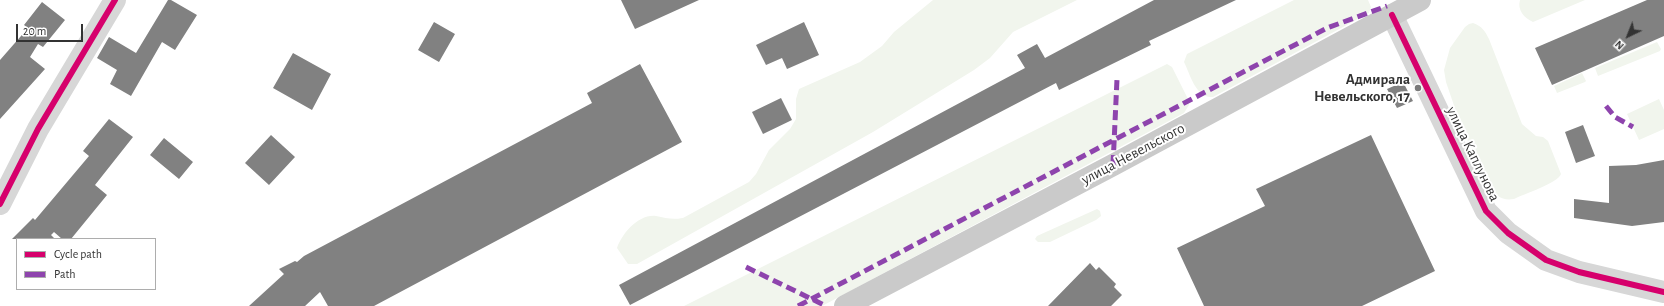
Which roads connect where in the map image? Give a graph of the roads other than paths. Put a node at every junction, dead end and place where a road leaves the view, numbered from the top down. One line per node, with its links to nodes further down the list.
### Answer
1 (116, 0): 4 (street)
2 (1420, 0): 3 (main road, улица Невельского)
3 (1392, 15): 5 (street, улица Каплунова); 6 (main road, улица Невельского)
4 (0, 204)
5 (1664, 292)
6 (845, 306)

